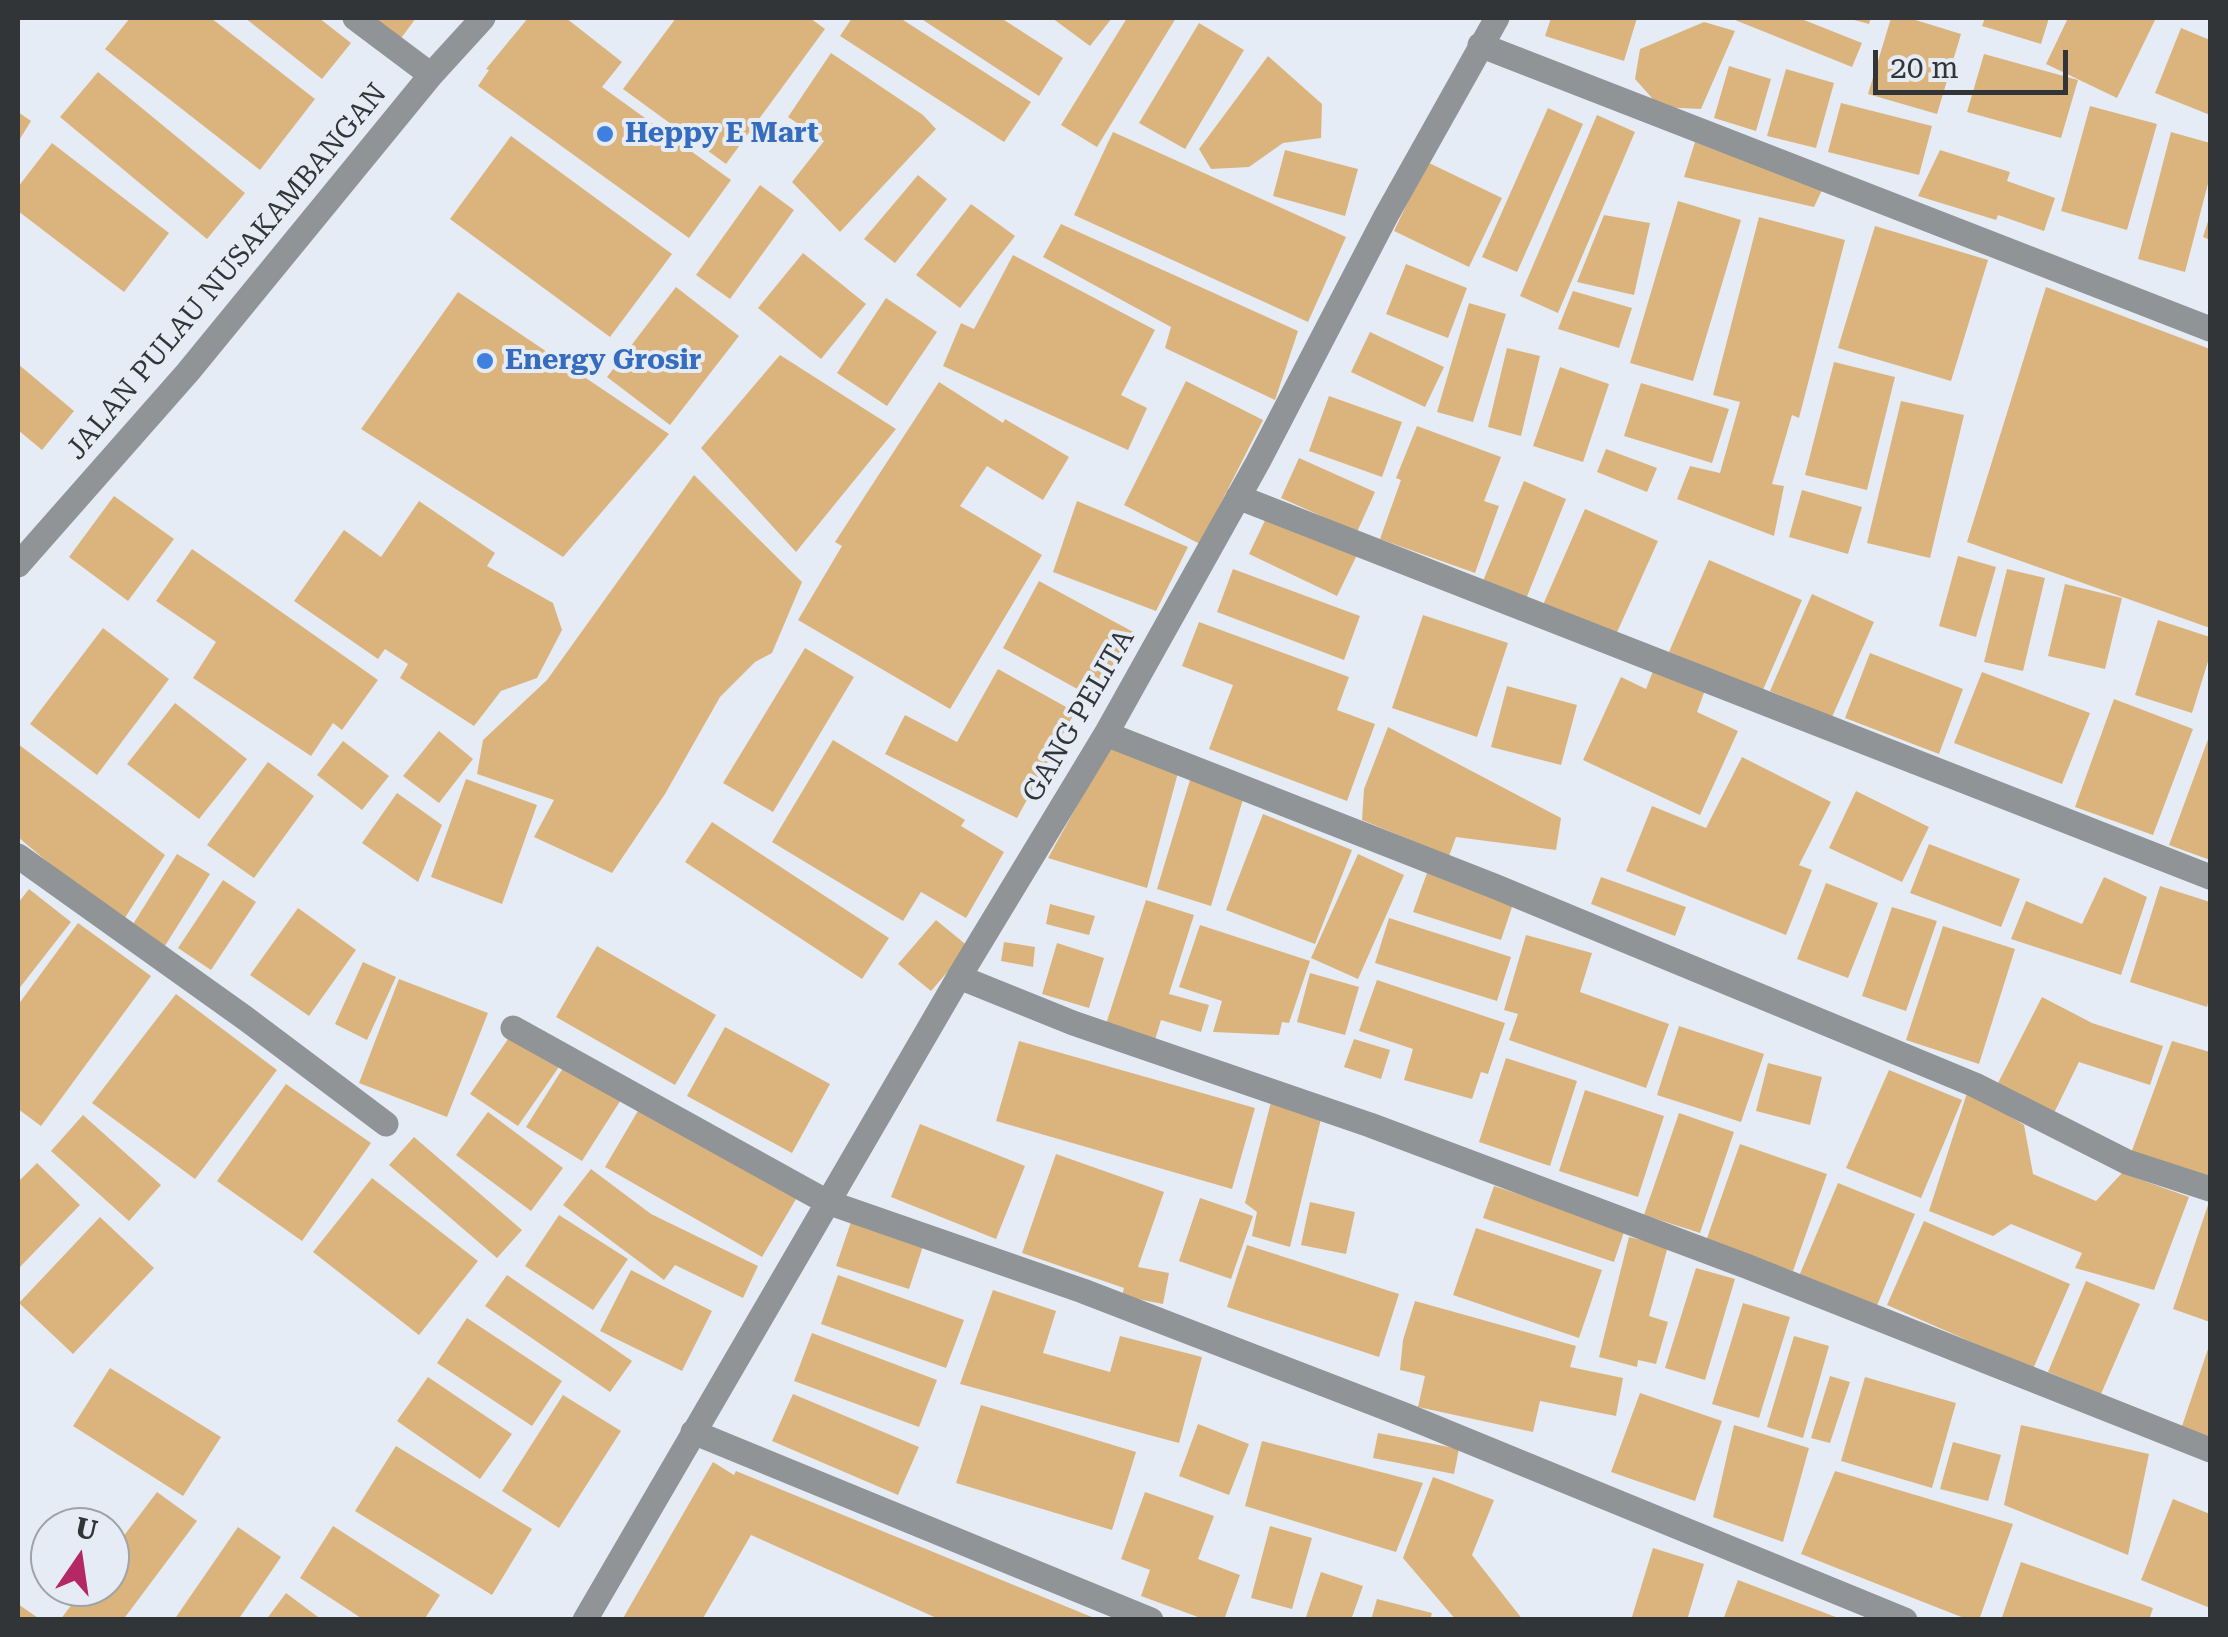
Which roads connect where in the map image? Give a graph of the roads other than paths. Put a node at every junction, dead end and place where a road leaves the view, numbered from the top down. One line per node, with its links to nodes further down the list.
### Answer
1 (355, 18): 5 (street)
2 (484, 18): 5 (street, JALAN PULAU NUSAKAMBANGAN)
3 (1497, 18): 4 (street, GANG PELITA)
4 (1480, 45): 6 (street); 7 (street, GANG PELITA)
5 (431, 74): 8 (street, JALAN PULAU NUSAKAMBANGAN)
6 (2210, 329)
7 (1238, 497): 9 (street, GANG PELITA); 11 (street)
8 (18, 565)
9 (1106, 734): 12 (street, GANG PELITA); 15 (street)
10 (18, 856): 14 (street)
11 (2210, 878)
12 (959, 977): 16 (street, GANG PELITA); 18 (street)
13 (513, 1028): 16 (street)
14 (386, 1124)
15 (2210, 1189)
16 (827, 1202): 17 (street, GANG PELITA); 21 (street)
17 (693, 1432): 19 (street, GANG PELITA); 20 (street)
18 (2210, 1450)
19 (585, 1620)
20 (1152, 1620)
21 (1904, 1620)

